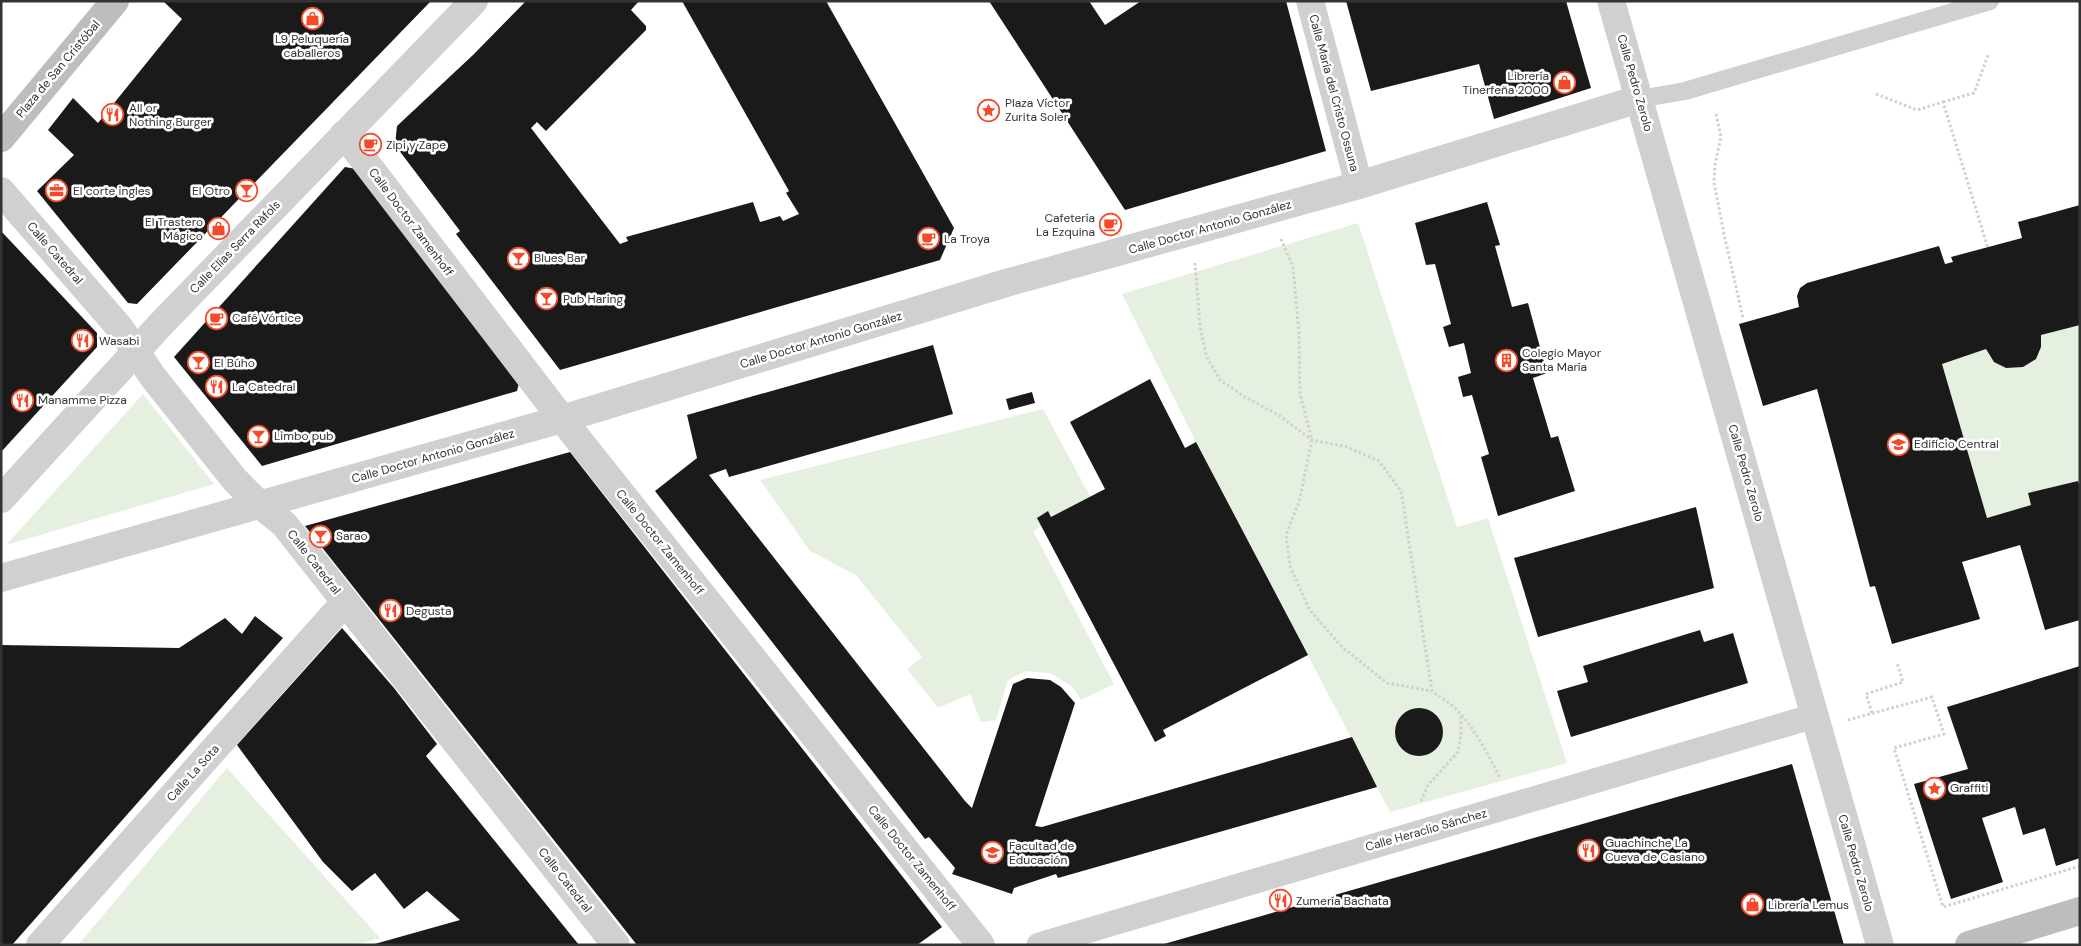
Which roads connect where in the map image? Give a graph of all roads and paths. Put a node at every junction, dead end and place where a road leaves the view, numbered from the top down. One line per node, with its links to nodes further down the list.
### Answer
1 (115, 1): 12 (main road, Plaza de San Cristóbal)
2 (474, 1): 11 (street, Calle Elías Serra Ràfols)
3 (1310, 1): 13 (street, Calle María del Cristo Ossuna)
4 (1611, 1): 8 (street, Calle Pedro Zerolo)
5 (1990, 1): 8 (lane)
6 (1988, 55): 9 (path)
7 (1876, 94): 9 (path)
8 (1640, 99): 13 (street, Calle Doctor Antonio González); 30 (street, Calle Pedro Zerolo)
9 (1943, 102): 17 (path)
10 (1716, 114): 18 (path)
11 (344, 134): 19 (street, Calle Elías Serra Ràfols); 20 (street, Calle Doctor Zamenhoff)
12 (1, 138)
13 (1359, 185): 15 (street, Calle Doctor Antonio González)
14 (1, 190): 19 (street, Calle Catedral)
15 (1272, 209): 16 (street, Calle Doctor Antonio González); 21 (path)
16 (1189, 233): 20 (street, Calle Doctor Antonio González); 21 (path)
17 (1988, 248)
18 (1743, 318)
19 (136, 350): 22 (street, Calle Elías Serra Ràfols); 23 (street, Calle Catedral)
20 (562, 419): 23 (street, Calle Doctor Antonio González); 38 (street, Calle Doctor Zamenhoff)
21 (1312, 440): 27 (path); 27 (path)
22 (1, 499)
23 (260, 505): 24 (street, Calle Doctor Antonio González); 25 (street, Calle Catedral)
24 (1, 578)
25 (345, 602): 36 (street, Calle La Sota); 37 (street, Calle Catedral)
26 (1897, 663): 28 (path)
27 (1432, 691): 29 (path)
28 (1872, 713): 31 (path); 34 (path)
29 (1461, 716): 32 (path); 33 (path)
30 (1814, 716): 32 (street, Calle Heraclio Sánchez); 40 (street, Calle Pedro Zerolo)
31 (1842, 722)
32 (1516, 804): 33 (street, Calle Heraclio Sánchez)
33 (1427, 830): 39 (street, Calle Heraclio Sánchez)
34 (2080, 866)
35 (2080, 911): 41 (main road)
36 (40, 945)
37 (616, 945)
38 (981, 945)
39 (1039, 945)
40 (1880, 945)
41 (1969, 945)

